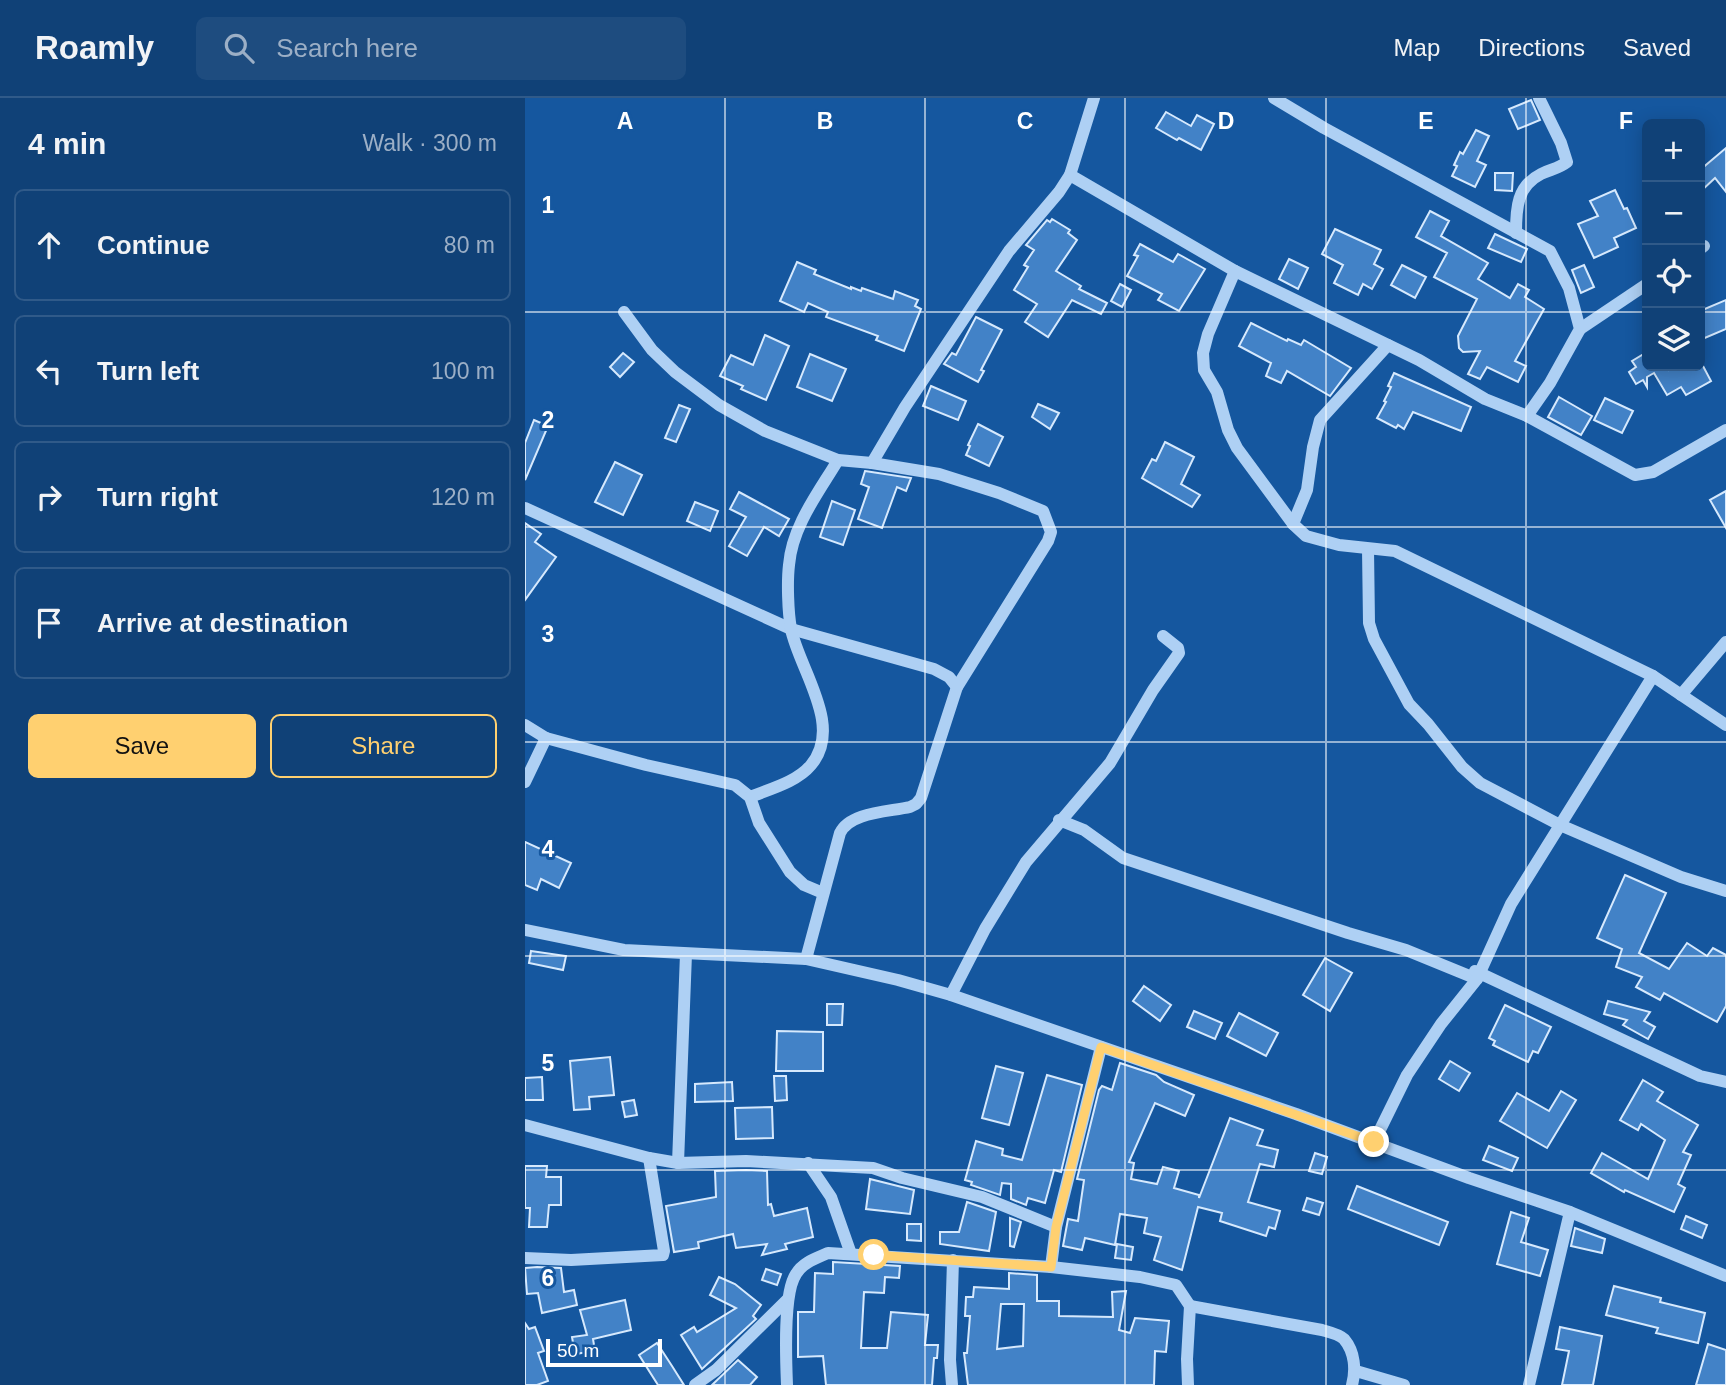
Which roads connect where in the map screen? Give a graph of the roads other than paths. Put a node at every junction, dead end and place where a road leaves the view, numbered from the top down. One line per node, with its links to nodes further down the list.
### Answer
1 (1094, 98): 4 (street)
2 (1274, 98): 5 (street)
3 (1539, 98): 5 (street)
4 (1070, 175): 6 (street); 14 (street)
5 (1516, 233): 9 (street)
6 (1235, 271): 10 (street); 16 (street)
7 (1642, 287): 9 (street)
8 (624, 312): 13 (street)
9 (1580, 329): 11 (street)
10 (1388, 345): 11 (street); 16 (street)
11 (1527, 416): 12 (street)
12 (1726, 430)
13 (838, 460): 14 (street); 18 (street)
14 (873, 463): 22 (street)
15 (525, 509): 18 (street)
16 (1293, 524): 17 (street)
17 (1367, 549): 21 (street); 30 (street)
18 (791, 629): 22 (street); 28 (street)
19 (1163, 636): 29 (street)
20 (1726, 642): 23 (street)
21 (1653, 676): 23 (street); 30 (street)
22 (957, 687): 32 (street)
23 (1681, 695): 25 (street)
24 (525, 725): 26 (street)
25 (1726, 725)
26 (546, 738): 27 (street); 28 (street)
27 (525, 782)
28 (750, 797): 32 (street)
29 (1059, 820): 37 (street); 38 (street)
30 (1560, 825): 31 (street); 37 (street)
31 (1726, 891)
32 (823, 893): 35 (street)
33 (525, 930): 34 (street)
34 (686, 954): 35 (street); 44 (street)
35 (806, 959): 38 (street)
36 (1461, 967): 37 (street)
37 (1479, 976): 40 (street); 42 (street)
38 (951, 995): 39 (street)
39 (1101, 1047): 42 (street); 47 (street)
40 (1726, 1082)
41 (525, 1125): 43 (street)
42 (1374, 1142): 46 (street)
43 (649, 1158): 44 (street); 49 (street)
44 (678, 1163): 45 (street)
45 (808, 1163): 47 (street); 48 (street)
46 (1570, 1212): 52 (street); 62 (street)
47 (1056, 1227): 51 (street)
48 (851, 1254): 50 (street); 53 (street)
49 (525, 1258)
50 (953, 1260): 51 (street); 58 (street)
51 (1051, 1267): 54 (street)
52 (1726, 1276)
53 (788, 1299): 56 (street); 57 (street)
54 (1190, 1306): 55 (street); 59 (street)
55 (1356, 1371): 60 (street); 61 (street)
56 (695, 1385)
57 (787, 1385)
58 (952, 1385)
59 (1188, 1385)
60 (1352, 1385)
61 (1403, 1385)
62 (1529, 1385)

